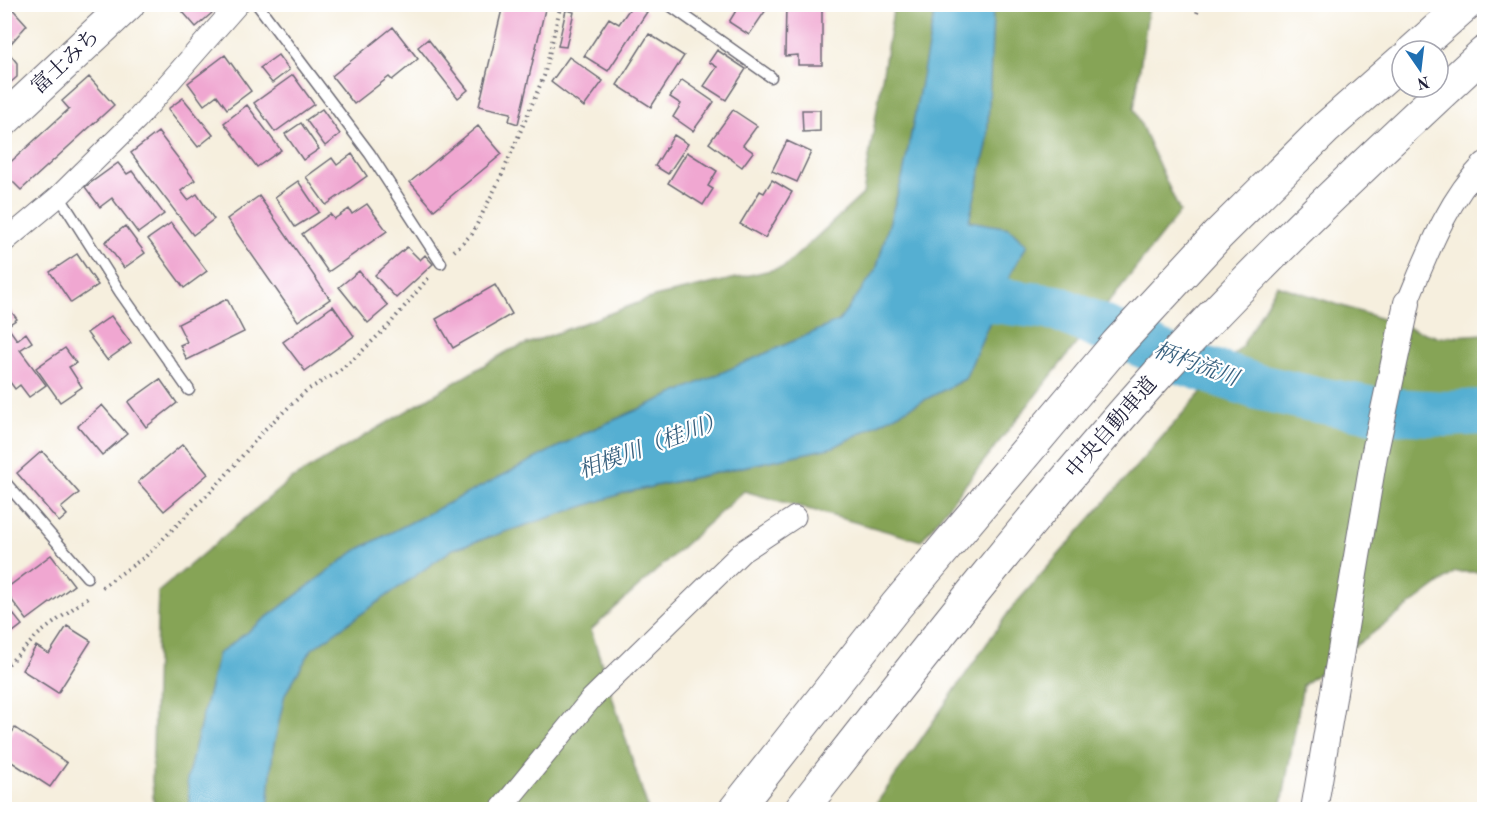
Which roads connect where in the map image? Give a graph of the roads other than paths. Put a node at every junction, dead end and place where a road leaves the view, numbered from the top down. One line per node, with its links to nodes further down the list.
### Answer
1 (128, 4): 10 (highway, 富士みち)
2 (238, 4): 12 (street)
3 (257, 4): 14 (lane)
4 (668, 4): 9 (lane)
5 (1466, 4): 6 (highway)
6 (1427, 39)
7 (1485, 53): 22 (highway, 中央自動車道)
8 (1390, 72): 21 (highway)
9 (771, 77)
10 (4, 120)
11 (1485, 163): 15 (street)
12 (59, 196): 13 (street); 16 (lane)
13 (4, 242)
14 (441, 263)
15 (1407, 303): 23 (street)
16 (189, 390)
17 (4, 481): 19 (lane)
18 (795, 517): 20 (street)
19 (87, 577)
20 (500, 810)
21 (735, 810)
22 (801, 810)
23 (1314, 810)

